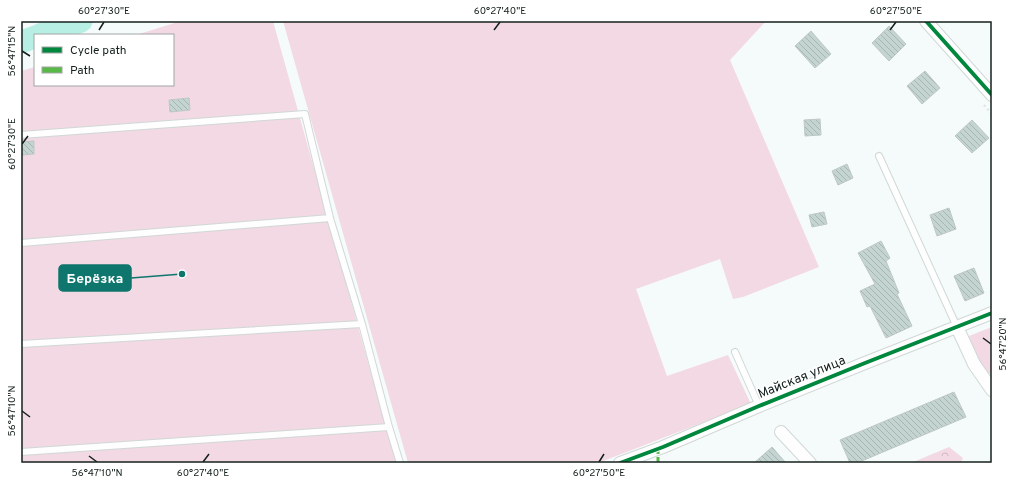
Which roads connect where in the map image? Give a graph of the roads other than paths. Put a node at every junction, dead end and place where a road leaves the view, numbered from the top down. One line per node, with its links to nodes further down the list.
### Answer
1 (926, 21): 2 (street)
2 (992, 95)
3 (21, 135): 5 (lane)
4 (879, 156): 9 (lane)
5 (330, 218): 6 (lane); 8 (lane)
6 (21, 243)
7 (992, 314): 9 (street, Майская улица)
8 (362, 324): 10 (lane); 14 (lane)
9 (957, 327): 12 (street); 13 (street, Майская улица)
10 (21, 344)
11 (735, 352): 13 (lane)
12 (992, 390)
13 (759, 406): 18 (street, Майская улица)
14 (389, 427): 16 (lane); 17 (lane)
15 (781, 432): 19 (street)
16 (21, 452)
17 (400, 463)
18 (620, 463)
19 (810, 463)

